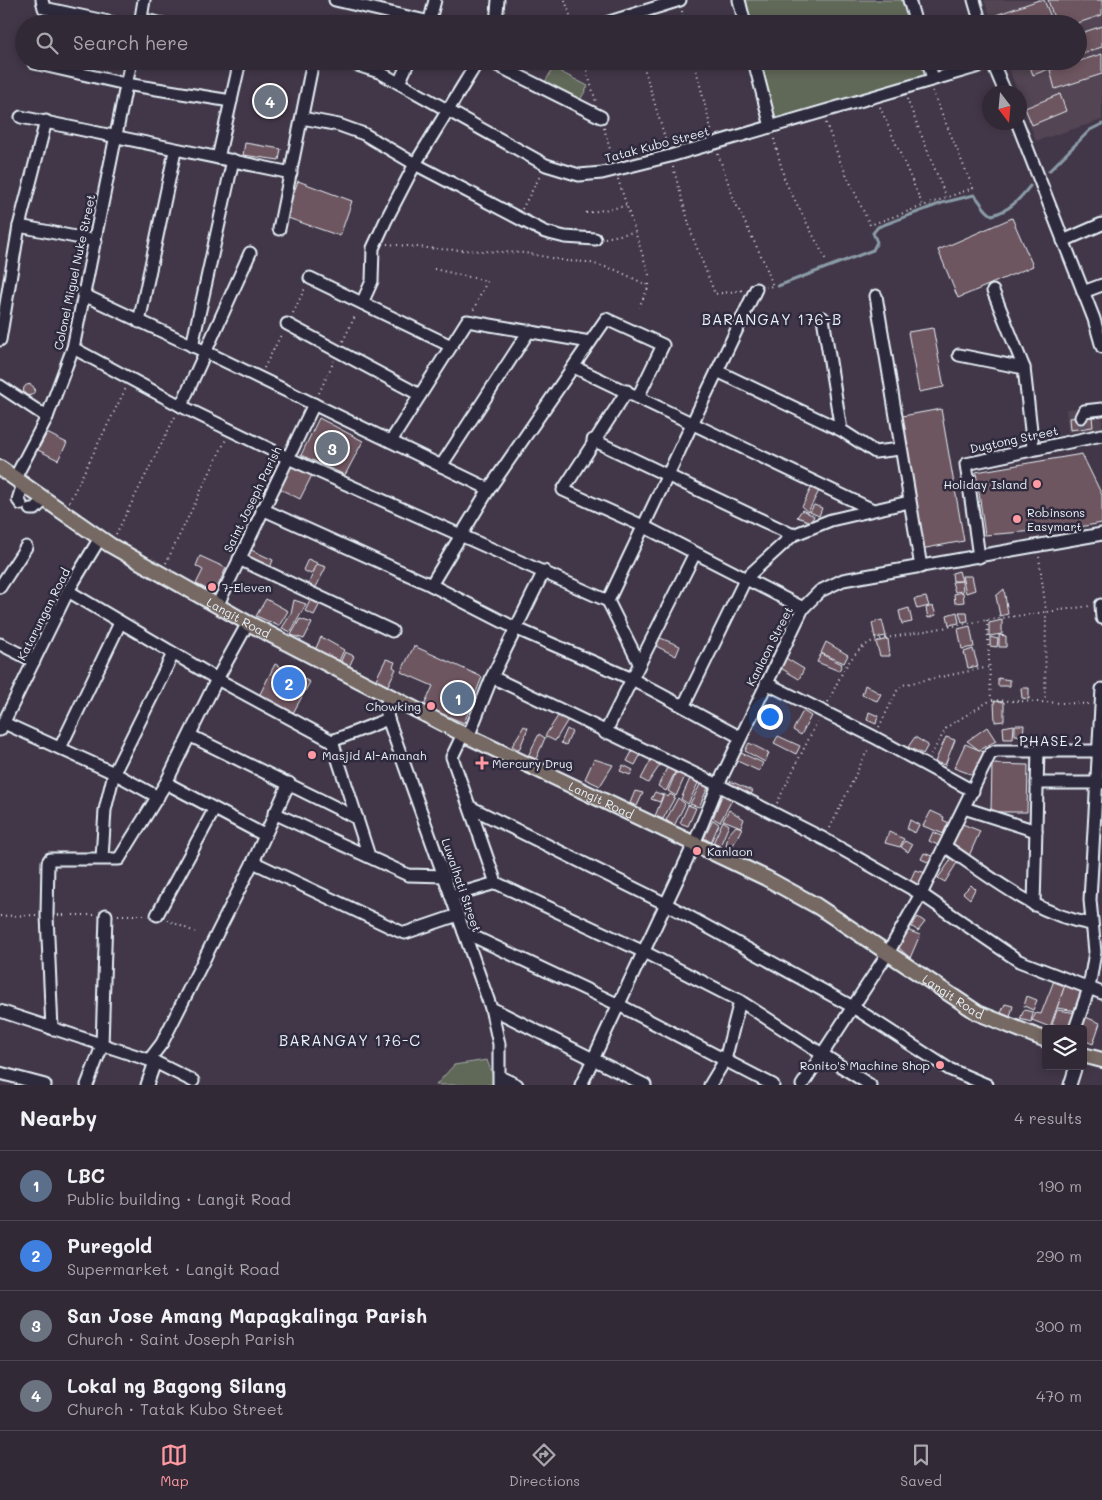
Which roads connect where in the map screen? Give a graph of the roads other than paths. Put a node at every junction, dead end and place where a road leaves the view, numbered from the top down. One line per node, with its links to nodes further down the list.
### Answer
1 (42, 0): 10 (street)
2 (144, 0): 11 (street)
3 (335, 0): 12 (street)
4 (435, 0): 13 (street)
5 (498, 0): 14 (street)
6 (680, 0): 15 (street)
7 (739, 0): 16 (street)
8 (909, 0): 17 (street)
9 (974, 0): 18 (street)
10 (76, 15)
11 (141, 15)
12 (397, 15)
13 (432, 15)
14 (497, 15)
15 (632, 15)
16 (743, 15)
17 (913, 15)
18 (978, 15)
19 (65, 70): 33 (street)
20 (129, 70): 33 (street, Colonel Miguel Nuke Street)
21 (238, 70): 35 (street)
22 (312, 70): 39 (street)
23 (373, 70): 32 (street, Tatak Kubo Street)
24 (405, 70): 32 (street)
25 (472, 70): 36 (street)
26 (507, 70): 38 (street)
27 (756, 70): 41 (street)
28 (929, 70): 31 (street)
29 (963, 70): 31 (street, Tatak Kubo Street)
30 (995, 70): 34 (street)
31 (930, 79): 41 (street, Tatak Kubo Street)
32 (399, 83): 36 (street, Tatak Kubo Street)
33 (126, 84): 35 (street); 43 (street, Colonel Miguel Nuke Street)
34 (1002, 85)
35 (231, 101): 45 (street)
36 (448, 110): 41 (street, Tatak Kubo Street); 47 (street)
37 (22, 117): 40 (street)
38 (601, 117)
39 (302, 118): 47 (street); 48 (street)
40 (46, 121): 43 (street); 50 (street)
41 (770, 127)
42 (1019, 130): 54 (street)
43 (116, 137): 44 (street); 53 (street, Colonel Miguel Nuke Street)
44 (175, 151): 45 (street); 65 (street)
45 (218, 158): 46 (street)
46 (233, 160): 48 (street); 70 (street)
47 (415, 164): 52 (street); 63 (street)
48 (291, 173): 51 (street)
49 (1102, 224): 54 (street)
50 (20, 226): 53 (street); 68 (street)
51 (279, 229)
52 (595, 239)
53 (96, 241): 61 (street, Colonel Miguel Nuke Street)
54 (1062, 241): 60 (street)
55 (250, 254): 74 (street)
56 (310, 278): 63 (street)
57 (1102, 284): 60 (street)
58 (756, 289): 78 (street)
59 (993, 292): 77 (street)
60 (1083, 292): 72 (street)
61 (84, 295): 65 (street); 73 (street, Colonel Miguel Nuke Street)
62 (876, 296): 94 (street)
63 (362, 303): 71 (street)
64 (823, 318): 89 (street)
65 (139, 322): 70 (street)
66 (287, 324): 81 (street)
67 (529, 331): 69 (street); 71 (street); 96 (street)
68 (0, 340)
69 (590, 342): 76 (street); 82 (street)
70 (192, 346): 74 (street)
71 (451, 346): 81 (street)
72 (1102, 347)
73 (73, 348): 84 (street); 86 (street, Colonel Miguel Nuke Street)
74 (206, 352): 83 (street); 84 (street)
75 (959, 355): 77 (street)
76 (574, 367): 80 (street); 100 (street)
77 (1024, 368): 93 (street)
78 (717, 371): 87 (street); 89 (street)
79 (0, 386): 86 (street)
80 (627, 391): 82 (street); 91 (street)
81 (420, 395): 92 (street)
82 (638, 397): 87 (street)
83 (314, 404): 92 (street); 95 (street, Saint Joseph Parish)
84 (181, 406): 95 (street)
85 (1102, 409): 88 (street)
86 (47, 417): 99 (street, Colonel Miguel Nuke Street)
87 (693, 422): 98 (street); 104 (street)
88 (1082, 428): 90 (street, Dugtong Street); 93 (street, Dugtong Street)
89 (841, 430): 94 (street)
90 (1102, 434)
91 (594, 440): 98 (street); 105 (street)
92 (391, 441): 96 (street)
93 (1033, 448): 112 (street, Dugtong Street)
94 (900, 449): 102 (street)
95 (288, 458): 103 (street, Saint Joseph Parish); 107 (street)
96 (441, 466): 100 (street)
97 (0, 468): 99 (main road, Langit Road)
98 (667, 475): 105 (street); 108 (street)
99 (19, 481): 101 (main road, Langit Road); 101 (street)
100 (489, 489): 107 (street)
101 (45, 499): 109 (main road, Langit Road)
102 (910, 502): 104 (street); 114 (street)
103 (262, 509): 113 (street, Saint Joseph Parish); 117 (street)
104 (871, 509): 108 (street)
105 (643, 526): 111 (street); 120 (street)
106 (1102, 534): 112 (street, Kanlaon Street)
107 (462, 535): 115 (street); 117 (street)
108 (793, 535): 116 (street)
109 (105, 541): 119 (street, Katarungan Road); 122 (main road, Langit Road)
110 (26, 547): 118 (street)
111 (694, 554): 116 (street); 132 (street)
112 (979, 557): 114 (street, Kanlaon Street)
113 (239, 559): 122 (street, Saint Joseph Parish); 128 (street)
114 (921, 566): 123 (street, Kanlaon Street)
115 (544, 571): 120 (street); 127 (street)
116 (746, 578): 123 (street); 140 (street)
117 (432, 585): 127 (street)
118 (0, 587)
119 (68, 591): 125 (street); 131 (street, Katarungan Road)
120 (608, 601): 132 (street)
121 (1101, 605): 124 (street)
122 (217, 606): 126 (main road, Langit Road)
123 (802, 608): 136 (street, Kanlaon Street)
124 (1102, 618)
125 (120, 623): 130 (street); 149 (street)
126 (248, 623): 134 (street); 138 (main road, Langit Road)
127 (515, 628): 133 (street); 135 (street)
128 (392, 631)
129 (0, 644): 131 (street)
130 (173, 654): 134 (street); 152 (street)
131 (34, 661): 141 (street, Katarungan Road)
132 (639, 663): 135 (street)
133 (492, 677): 144 (street); 146 (street)
134 (216, 679): 145 (street); 148 (street)
135 (632, 680): 140 (street); 144 (street)
136 (766, 683): 147 (street, Kanlaon Street); 158 (street)
137 (1102, 689): 139 (street)
138 (389, 697): 142 (street, Luwalhati Street); 146 (main road, Langit Road)
139 (1101, 704): 151 (street)
140 (684, 705): 147 (street)
141 (5, 708): 143 (street, Katarungan Road)
142 (388, 719): 148 (street); 173 (street, Luwalhati Street)
143 (2, 727): 149 (street)
144 (605, 733): 157 (street)
145 (191, 736): 153 (street); 154 (street)
146 (465, 736): 160 (street); 168 (main road, Langit Road)
147 (740, 737): 157 (street, Kanlaon Street)
148 (332, 741): 164 (street)
149 (60, 748): 152 (street)
150 (1038, 750): 151 (street); 155 (street); 158 (street)
151 (1099, 751): 156 (street)
152 (114, 773): 159 (street); 171 (street)
153 (166, 783): 159 (street); 162 (street)
154 (288, 783): 163 (street); 164 (street)
155 (1037, 783): 156 (street); 165 (street)
156 (1100, 784): 167 (street)
157 (718, 785): 168 (street, Kanlaon Street); 175 (street)
158 (973, 791): 161 (street)
159 (158, 797): 171 (street)
160 (470, 807): 174 (street); 179 (street)
161 (964, 808): 165 (street); 169 (street)
162 (214, 810): 166 (street); 183 (street)
163 (274, 813): 166 (street); 170 (street)
164 (357, 818): 170 (street)
165 (1036, 831): 180 (street)
166 (264, 835): 172 (street)
167 (1098, 838): 177 (street)
168 (694, 844): 179 (street, Kanlaon Street); 187 (main road, Langit Road)
169 (946, 847): 175 (street); 180 (street)
170 (369, 856): 173 (street)
171 (102, 858): 197 (street)
172 (253, 862): 182 (street); 205 (street)
173 (444, 876): 176 (street, Luwalhati Street)
174 (496, 883): 176 (street); 186 (street)
175 (922, 894): 187 (street); 189 (street)
176 (451, 896): 182 (street, Luwalhati Street)
177 (1090, 900): 178 (street); 184 (street)
178 (1102, 900)
179 (666, 904): 186 (street, Kanlaon Street); 193 (street)
180 (1034, 905): 184 (street)
181 (106, 915): 199 (street)
182 (458, 915): 185 (street, Luwalhati Street)
183 (157, 916)
184 (1091, 924): 188 (street)
185 (464, 932): 192 (street); 194 (street, Luwalhati Street)
186 (644, 952): 191 (street); 192 (street, Kanlaon Street)
187 (888, 952): 193 (street); 198 (main road, Langit Road)
188 (1099, 952): 189 (street)
189 (1089, 988): 190 (street); 196 (street)
190 (1102, 993)
191 (740, 1001): 200 (street); 203 (street)
192 (619, 1005): 202 (street, Kanlaon Street); 203 (street)
193 (852, 1007): 200 (street); 220 (street)
194 (491, 1008): 202 (street); 209 (street, Luwalhati Street)
195 (0, 1011): 197 (street)
196 (1076, 1025)
197 (52, 1029): 199 (street)
198 (1042, 1038)
199 (102, 1046): 205 (street); 211 (street)
200 (823, 1054): 218 (street); 219 (street)
201 (1087, 1056): 204 (main road)
202 (592, 1060): 214 (street, Kanlaon Street); 215 (street)
203 (724, 1060): 216 (street); 217 (street)
204 (1102, 1060)
205 (152, 1061): 208 (street); 212 (street)
206 (1075, 1070): 221 (street)
207 (0, 1073): 210 (street)
208 (193, 1081)
209 (499, 1081): 213 (street)
210 (37, 1084)
211 (87, 1085)
212 (147, 1085)
213 (517, 1085)
214 (581, 1085)
215 (644, 1085)
216 (710, 1085)
217 (773, 1085)
218 (802, 1085)
219 (870, 1085)
220 (987, 1085)
221 (1070, 1085)

